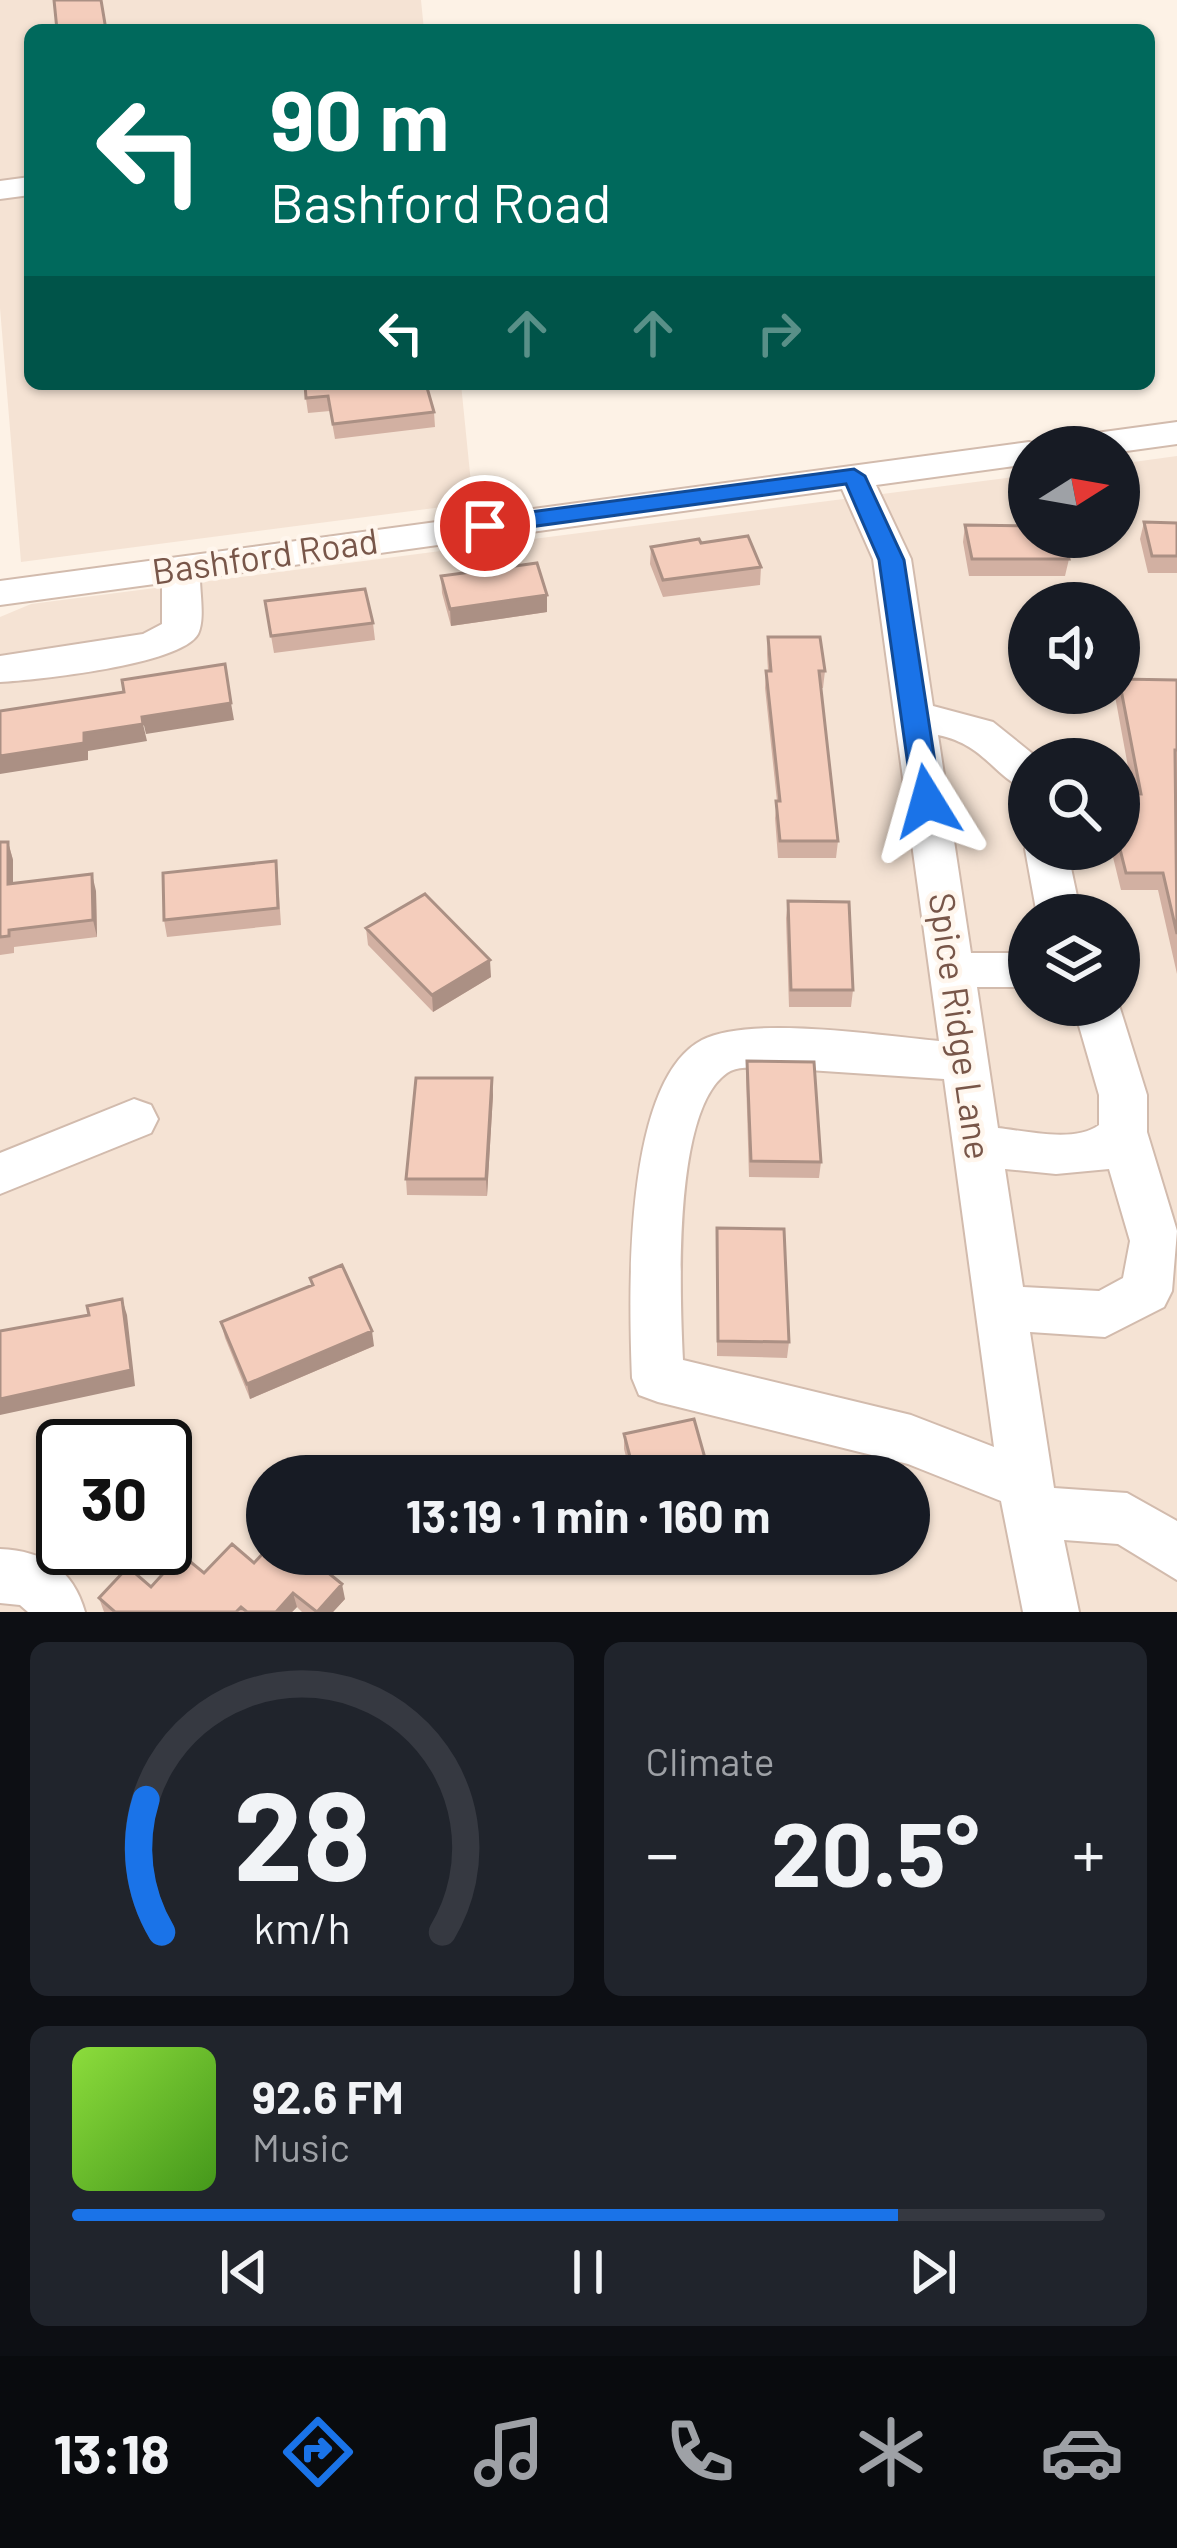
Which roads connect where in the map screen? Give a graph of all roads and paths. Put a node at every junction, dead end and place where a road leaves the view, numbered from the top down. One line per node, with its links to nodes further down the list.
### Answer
1 (1177, 434): 2 (street)
2 (1140, 439)
3 (1008, 456): 4 (street, Bashford Road)
4 (854, 476): 5 (street, Bashford Road); 8 (street, Spice Ridge Lane)
5 (181, 568): 6 (street, Bashford Road); 7 (street)
6 (0, 593)
7 (2, 669)
8 (914, 716): 9 (street); 10 (street, Spice Ridge Lane)
9 (1008, 749)
10 (952, 970): 11 (street); 13 (street, Spice Ridge Lane)
11 (1008, 970)
12 (1103, 1026): 15 (street)
13 (965, 1062): 16 (street, Spice Ridge Lane); 19 (street)
14 (134, 1119): 17 (street)
15 (1123, 1132): 16 (street); 18 (street)
16 (977, 1146): 18 (street, Spice Ridge Lane)
17 (0, 1174)
18 (1001, 1308): 19 (street, Spice Ridge Lane)
19 (1029, 1499): 20 (street); 23 (street, Spice Ridge Lane)
20 (1177, 1553)
21 (0, 1576): 22 (street)
22 (57, 1612)
23 (1051, 1612)

